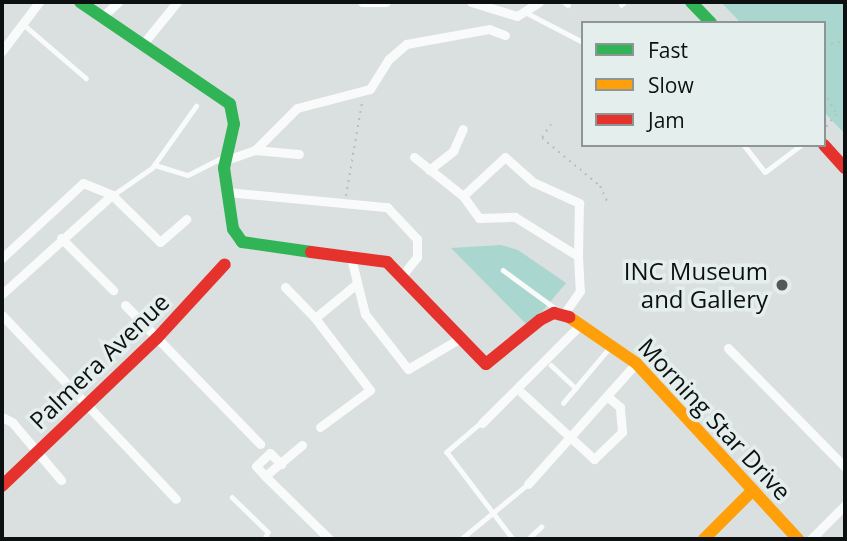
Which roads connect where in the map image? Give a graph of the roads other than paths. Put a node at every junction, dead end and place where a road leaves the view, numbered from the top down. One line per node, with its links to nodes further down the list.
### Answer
1 (39, 2): 13 (street)
2 (80, 2): 11 (street)
3 (118, 2): 11 (street)
4 (177, 2): 16 (street)
5 (362, 2): 6 (street)
6 (386, 2)
7 (471, 2): 10 (street)
8 (539, 2): 10 (street)
9 (691, 2): 12 (street)
10 (527, 13): 15 (lane)
11 (102, 18): 16 (street)
12 (709, 21)
13 (23, 23): 17 (street); 18 (lane)
14 (505, 35): 24 (street)
15 (581, 41)
16 (142, 45): 27 (street)
17 (2, 51)
18 (86, 78)
19 (196, 106): 28 (lane)
20 (463, 129): 30 (street)
21 (746, 147): 22 (lane)
22 (798, 147)
23 (826, 147): 29 (street)
24 (255, 150): 25 (street); 27 (street)
25 (299, 154)
26 (414, 157): 30 (street)
27 (225, 159): 28 (lane); 31 (street)
28 (155, 165): 32 (lane)
29 (845, 168)
30 (429, 170): 33 (street)
31 (228, 192): 36 (street); 41 (street)
32 (112, 195): 34 (street); 35 (street); 38 (street)
33 (463, 196): 37 (street); 37 (street)
34 (186, 219)
35 (61, 238): 44 (street); 45 (street)
36 (350, 254): 41 (street); 42 (street)
37 (578, 256): 47 (street)
38 (2, 258)
39 (225, 264): 51 (street, Palmera Avenue)
40 (503, 270): 47 (lane)
41 (403, 274): 52 (street)
42 (355, 285): 49 (street); 52 (street)
43 (285, 288): 49 (street)
44 (113, 290)
45 (2, 294)
46 (125, 304): 51 (street)
47 (562, 313): 50 (street, Morning Star Drive); 52 (street)
48 (2, 315): 61 (street)
49 (315, 318): 64 (street)
50 (579, 326): 53 (street, Morning Star Drive); 63 (street)
51 (157, 338): 61 (street, Palmera Avenue); 66 (street)
52 (459, 339)
53 (612, 344): 55 (street, Morning Star Drive); 57 (lane)
54 (728, 348): 70 (street)
55 (636, 363): 59 (street); 75 (street, Morning Star Drive)
56 (551, 365): 57 (lane)
57 (576, 388): 60 (lane)
58 (522, 393): 65 (street)
59 (608, 397): 65 (street); 65 (street)
60 (563, 403)
61 (85, 404): 68 (street, Palmera Avenue); 77 (street)
62 (2, 416): 68 (street)
63 (482, 423): 79 (lane)
64 (320, 427)
65 (570, 440): 73 (street)
66 (260, 444)
67 (302, 445): 69 (street)
68 (36, 452): 72 (street); 74 (street, Palmera Avenue)
69 (281, 464): 71 (street); 71 (street)
70 (845, 467)
71 (265, 476): 82 (street)
72 (61, 480)
73 (528, 484): 79 (lane)
74 (2, 486)
75 (753, 490): 86 (street); 87 (street, Morning Star Drive)
76 (232, 497): 81 (lane)
77 (176, 499)
78 (845, 505): 88 (street)
79 (493, 514): 83 (lane); 84 (lane)
80 (541, 527): 85 (lane)
81 (265, 539)
82 (329, 539)
83 (461, 539)
84 (513, 539)
85 (528, 539)
86 (704, 539)
87 (798, 539)
88 (811, 539)

